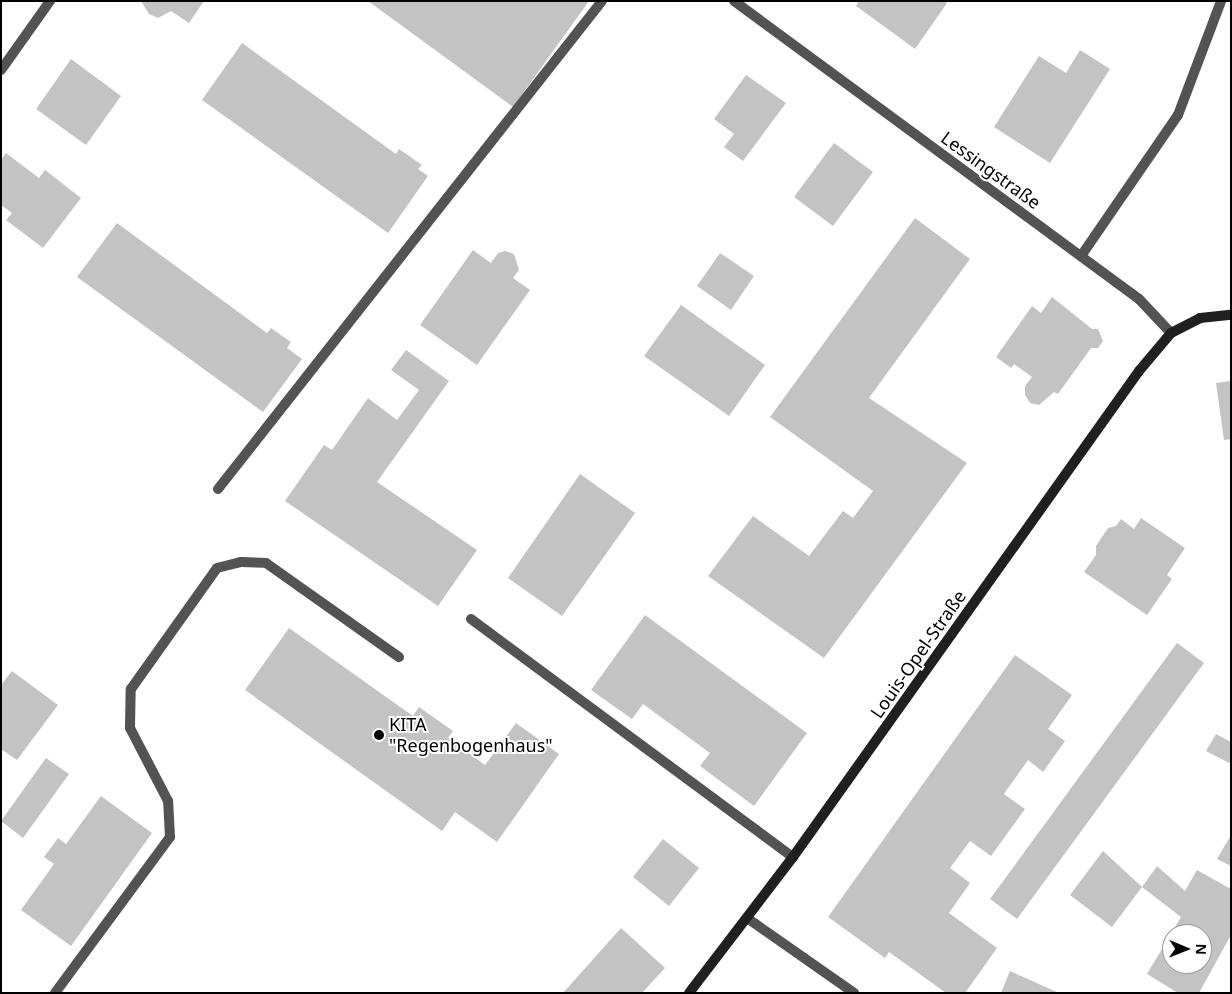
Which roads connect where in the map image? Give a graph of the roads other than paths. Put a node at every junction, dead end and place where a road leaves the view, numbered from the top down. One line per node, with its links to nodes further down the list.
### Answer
1 (50, 1): 5 (street)
2 (602, 1): 9 (street)
3 (734, 1): 6 (street, Lessingstraße)
4 (1221, 1): 6 (street)
5 (1, 70)
6 (1081, 256): 8 (street, Lessingstraße)
7 (1231, 315): 8 (main road)
8 (1171, 333): 12 (main road, Louis-Opel-Straße)
9 (218, 489)
10 (471, 619): 12 (street)
11 (398, 657): 14 (street)
12 (793, 857): 13 (main road, Louis-Opel-Straße)
13 (747, 918): 15 (main road, Louis-Opel-Straße); 16 (street)
14 (55, 993)
15 (689, 993)
16 (854, 993)

